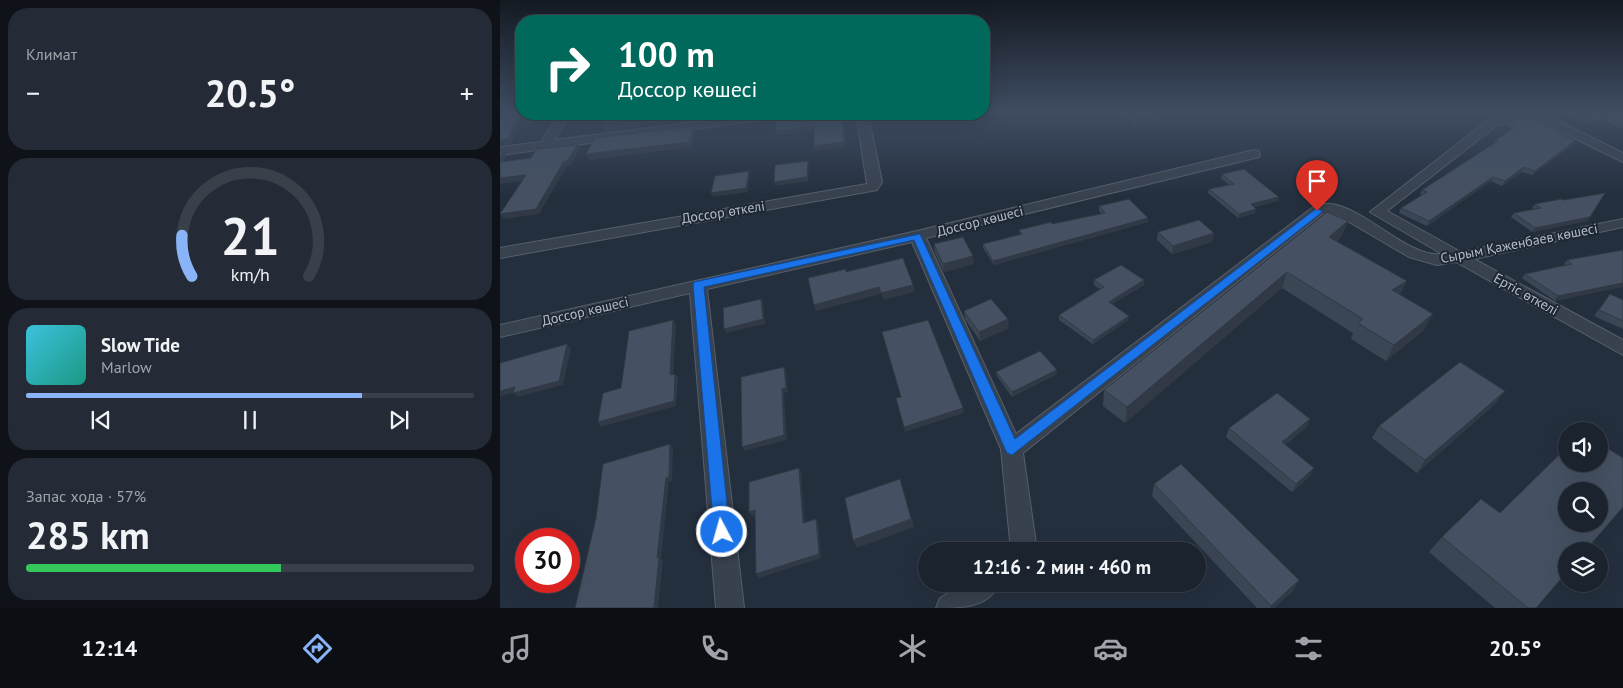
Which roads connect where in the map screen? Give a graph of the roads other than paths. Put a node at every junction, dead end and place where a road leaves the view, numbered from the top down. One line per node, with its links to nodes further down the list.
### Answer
1 (549, 139): 6 (street)
2 (588, 139): 6 (street)
3 (866, 139): 12 (street, Доссор өткелі)
4 (1472, 139): 13 (street, Ертіс өткелі)
5 (1587, 139): 9 (street)
6 (545, 145): 7 (street)
7 (500, 151)
8 (1254, 154): 11 (street, Доссор көшесі)
9 (1623, 158)
10 (1623, 223): 13 (street, Сырым Қаженбаев көшесі)
11 (917, 236): 14 (street, Доссор көшесі); 17 (street)
12 (500, 253)
13 (1460, 257): 16 (street, Ертіс өткелі); 17 (street, Сырым Қаженбаев көшесі)
14 (698, 285): 15 (street, Доссор көшесі); 20 (street)
15 (500, 331)
16 (1623, 348)
17 (1012, 449): 18 (street)
18 (1023, 542)
19 (974, 592): 21 (street)
20 (730, 608)
21 (950, 608)

